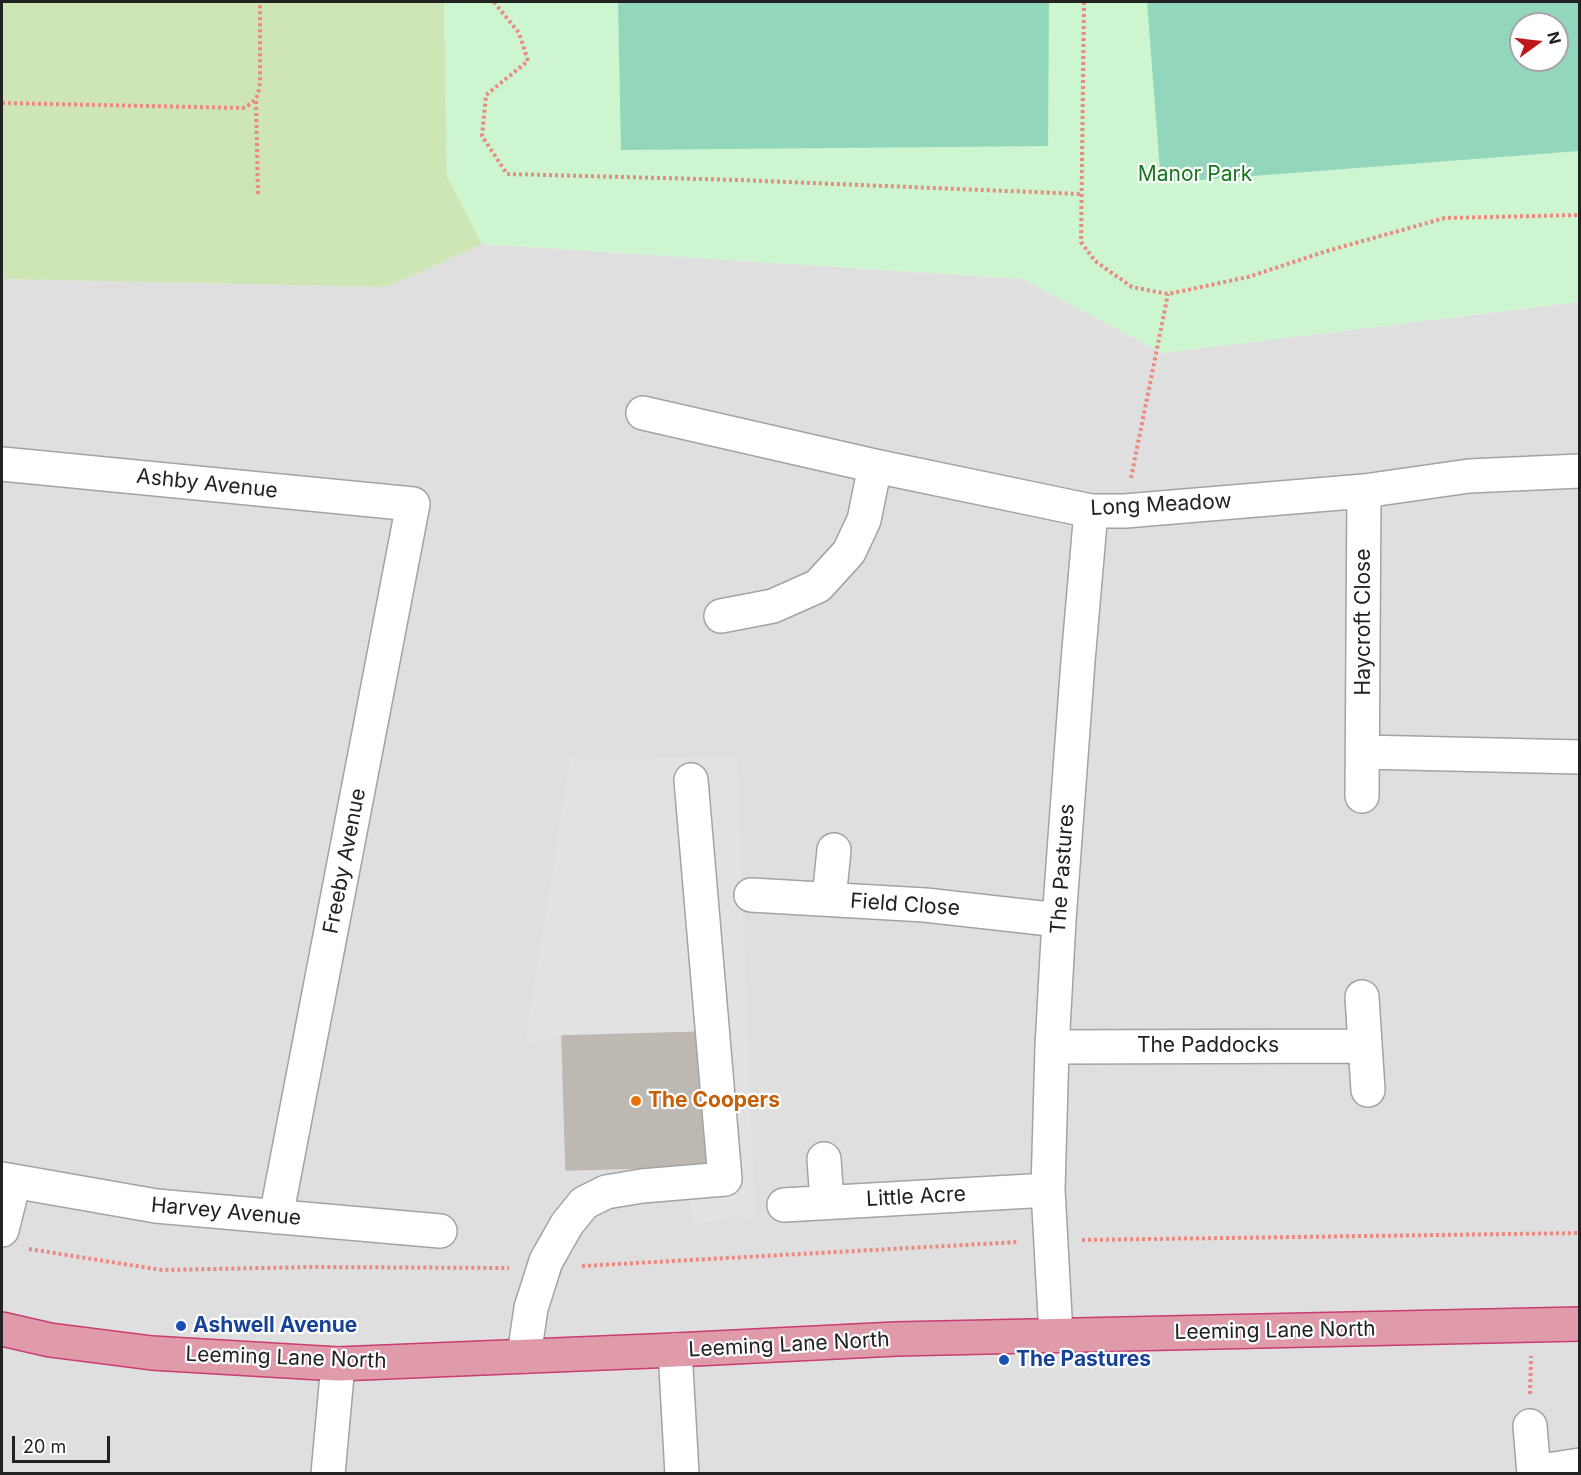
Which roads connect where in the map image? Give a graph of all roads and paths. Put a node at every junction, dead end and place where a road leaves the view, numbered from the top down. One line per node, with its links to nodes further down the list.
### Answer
1 (260, 2): 4 (path)
2 (494, 2): 6 (path)
3 (1084, 2): 6 (path)
4 (256, 100): 5 (path); 7 (path)
5 (2, 103)
6 (1081, 194): 9 (path)
7 (258, 197)
8 (1580, 215): 9 (path)
9 (1168, 294): 17 (path)
10 (644, 413): 12 (street, Long Meadow)
11 (2, 466): 15 (street, Ashby Avenue)
12 (875, 466): 16 (street, Long Meadow); 18 (street)
13 (1580, 471): 14 (street, Long Meadow)
14 (1364, 491): 17 (street, Long Meadow); 19 (street, Haycroft Close)
15 (413, 504): 36 (street, Freeby Avenue)
16 (1091, 511): 17 (street, Long Meadow); 26 (street, The Pastures)
17 (1125, 511)
18 (721, 616)
19 (1363, 752): 20 (street); 22 (street, Haycroft Close)
20 (1580, 758)
21 (691, 780): 41 (street)
22 (1362, 796)
23 (834, 849): 25 (street)
24 (751, 895): 25 (street, Field Close)
25 (829, 899): 26 (street, Field Close)
26 (1059, 920): 29 (street, The Pastures)
27 (1362, 997): 28 (street)
28 (1365, 1046): 29 (street, The Paddocks); 30 (street)
29 (1052, 1047): 33 (street, The Pastures)
30 (1368, 1090)
31 (824, 1159): 34 (street)
32 (8, 1180): 36 (street, Harvey Avenue); 39 (street, Harvey Avenue)
33 (1048, 1190): 34 (street, Little Acre); 40 (street, The Pastures)
34 (827, 1202): 35 (street, Little Acre)
35 (784, 1205)
36 (276, 1217): 37 (street, Harvey Avenue)
37 (440, 1231)
38 (1580, 1233): 40 (path)
39 (13, 1239): 41 (path)
40 (1051, 1240): 41 (path); 45 (street, The Pastures)
41 (543, 1269): 47 (street)
42 (1580, 1324): 43 (highway, Leeming Lane North)
43 (1531, 1326): 45 (highway, Leeming Lane North); 49 (path)
44 (2, 1329): 48 (highway, Leeming Lane North)
45 (1056, 1335): 46 (highway, Leeming Lane North)
46 (675, 1350): 47 (highway, Leeming Lane North); 52 (street)
47 (524, 1356): 48 (highway, Leeming Lane North)
48 (338, 1364): 51 (street)
49 (1530, 1426): 53 (street)
50 (1580, 1465): 53 (street)
51 (328, 1473)
52 (682, 1473)
53 (1534, 1473)

